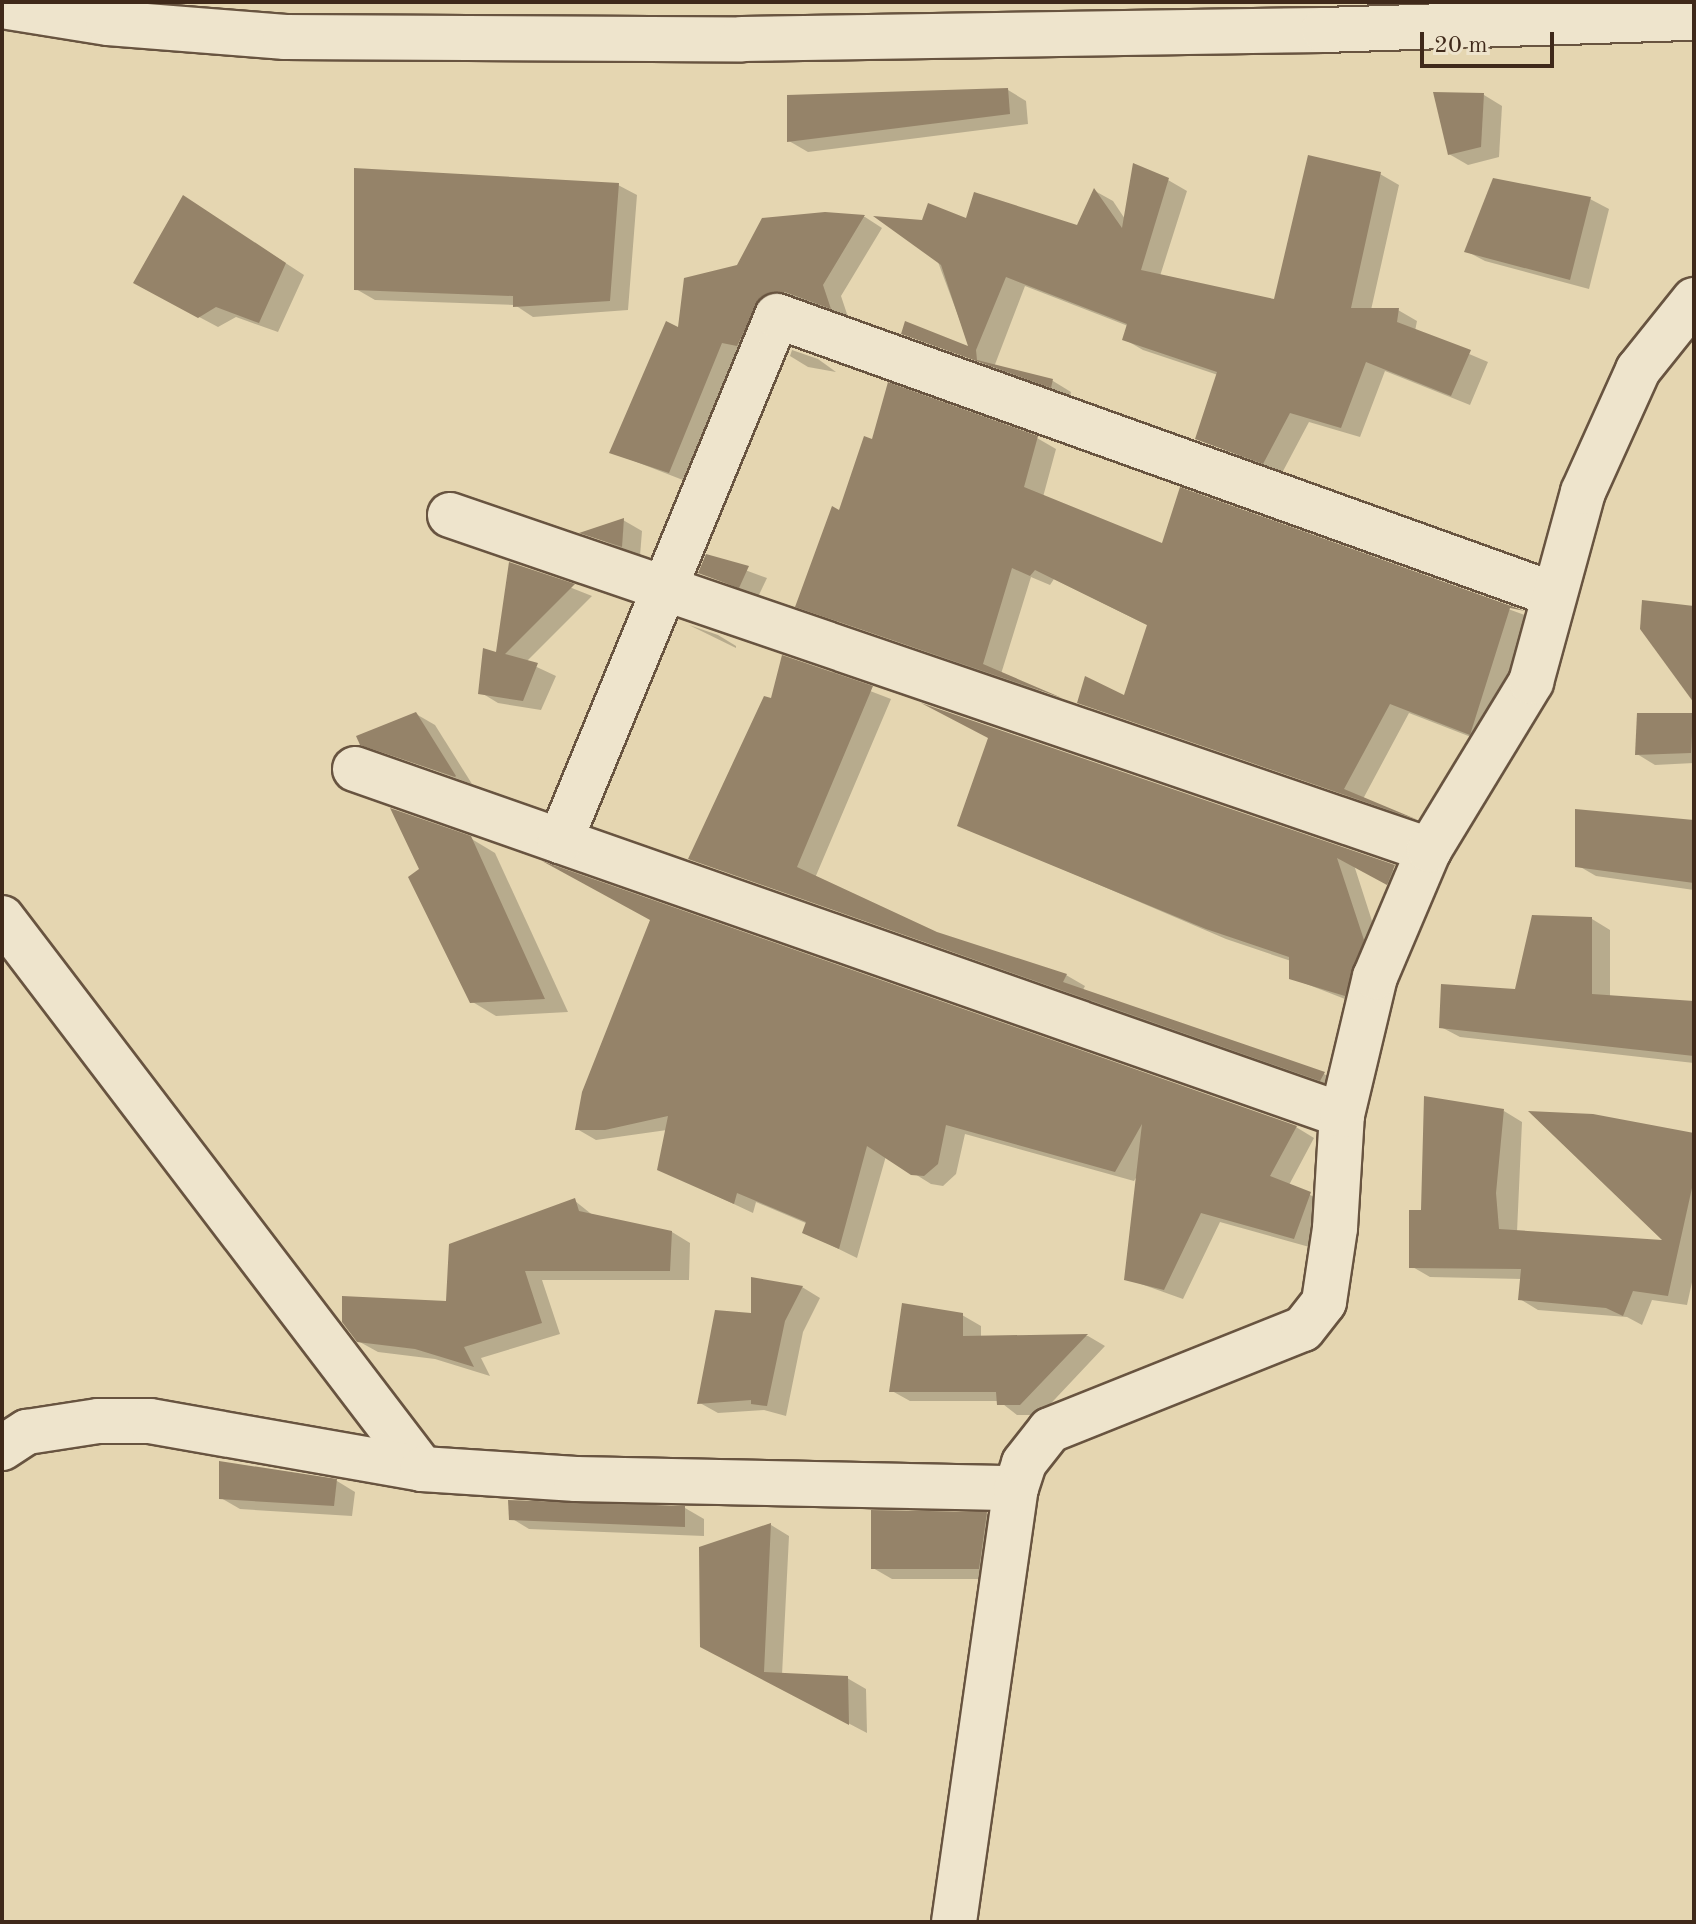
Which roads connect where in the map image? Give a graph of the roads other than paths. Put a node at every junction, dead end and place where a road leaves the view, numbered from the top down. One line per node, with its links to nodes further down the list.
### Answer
1 (2, 6): 2 (street)
2 (1694, 18)
3 (1694, 300): 6 (street)
4 (450, 515): 5 (street)
5 (664, 587): 6 (street); 8 (street); 9 (street)
6 (1552, 594): 9 (street)
7 (355, 769): 8 (street)
8 (560, 841): 11 (street)
9 (1429, 850): 11 (street)
10 (2, 918): 13 (street)
11 (1342, 1115): 14 (street)
12 (2, 1448): 13 (street)
13 (422, 1469): 14 (street)
14 (1016, 1488): 15 (street)
15 (954, 1922)

